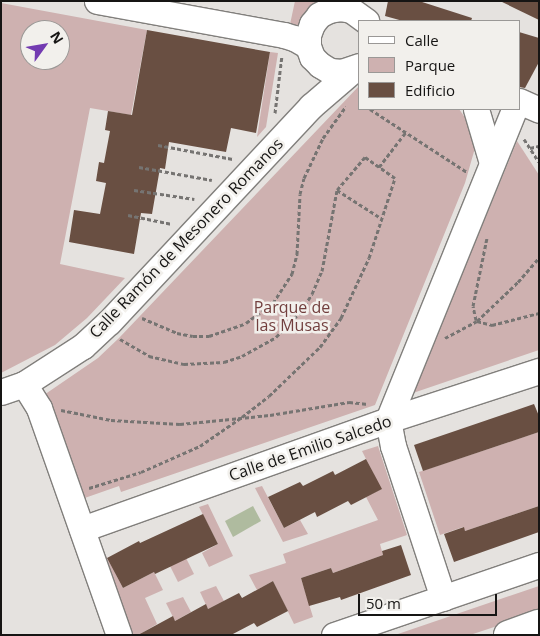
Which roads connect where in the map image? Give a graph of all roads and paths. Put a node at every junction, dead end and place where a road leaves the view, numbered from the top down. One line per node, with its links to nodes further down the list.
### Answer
1 (97, 1): 4 (street)
2 (351, 9): 4 (street, Calle Ramón de Mesonero Romanos)
3 (283, 51): 13 (path)
4 (314, 56): 5 (street); 8 (street, Calle Ramón de Mesonero Romanos)
5 (356, 68): 8 (street, Calle Ramón de Mesonero Romanos)
6 (520, 101): 12 (street)
7 (348, 104): 34 (path)
8 (312, 105): 39 (street, Calle Ramón de Mesonero Romanos)
9 (372, 110): 14 (path)
10 (476, 110): 23 (street)
11 (513, 110): 23 (street)
12 (539, 110)
13 (274, 118)
14 (406, 132): 22 (path); 23 (path)
15 (522, 136): 18 (path)
16 (158, 144): 19 (path)
17 (539, 146): 18 (path)
18 (530, 148): 20 (path)
19 (238, 161)
20 (539, 162)
21 (139, 167): 24 (path)
22 (378, 167): 26 (path); 29 (path)
23 (482, 168): 40 (street)
24 (213, 180)
25 (134, 190): 27 (path)
26 (336, 190): 29 (path); 36 (path)
27 (195, 199)
28 (128, 215): 30 (path)
29 (381, 218): 41 (path)
30 (178, 225)
31 (488, 231): 35 (path)
32 (539, 258): 35 (path)
33 (539, 313): 35 (path)
34 (137, 315)
35 (477, 321): 37 (path)
36 (117, 337)
37 (442, 340)
38 (539, 371): 40 (street, Calle de Emilio Salcedo)
39 (21, 393): 41 (path); 42 (street)
40 (381, 412): 41 (path); 43 (street, Calle de Emilio Salcedo); 45 (street)
41 (242, 417): 42 (path)
42 (69, 493): 43 (street)
43 (82, 529): 47 (street)
44 (539, 565): 45 (street)
45 (443, 598): 48 (street)
46 (539, 624): 49 (main road)
47 (119, 635)
48 (334, 635)
49 (508, 635)

